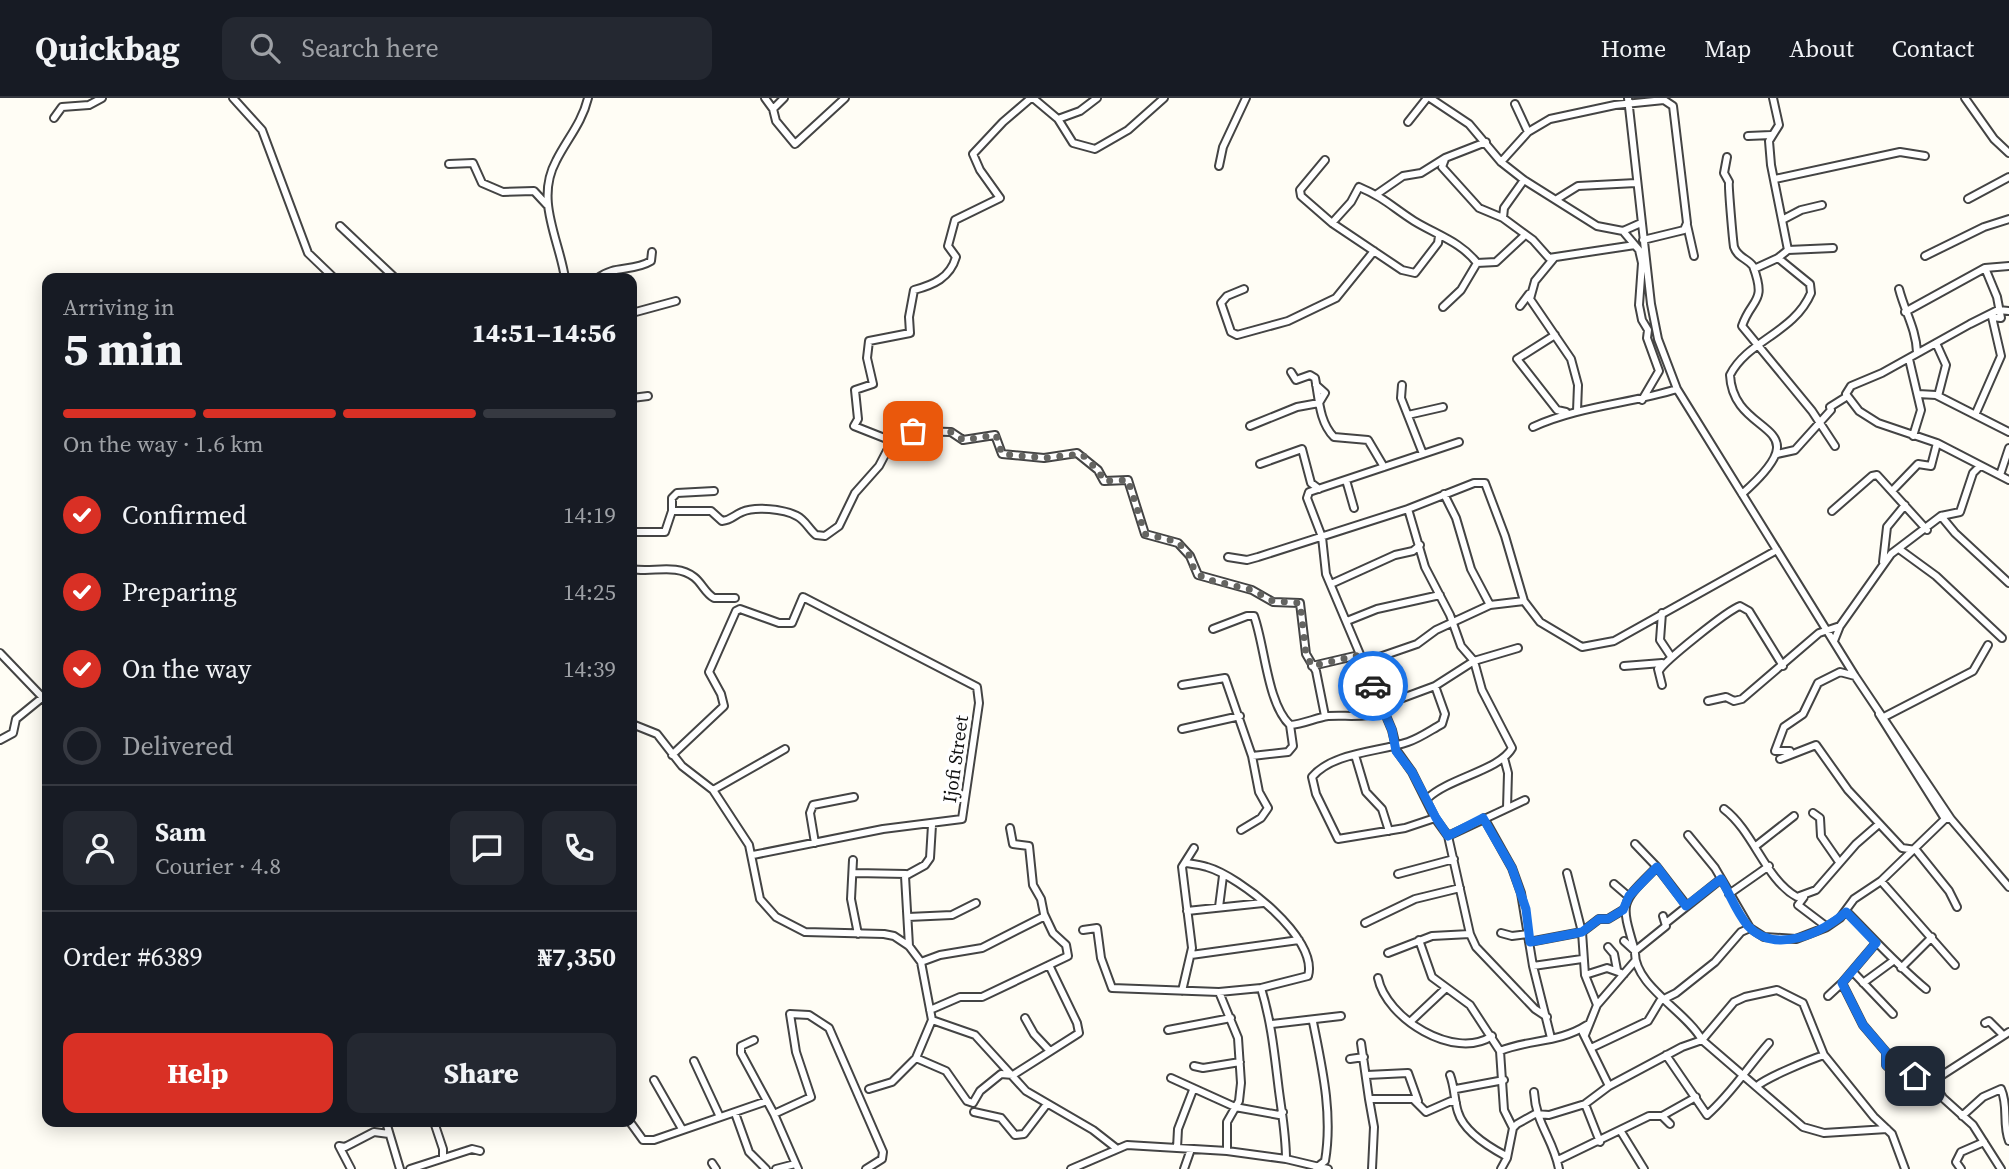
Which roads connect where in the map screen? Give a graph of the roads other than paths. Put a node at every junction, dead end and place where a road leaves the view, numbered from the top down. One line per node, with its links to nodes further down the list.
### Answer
1 (102, 98): 17 (street)
2 (233, 98): 66 (street)
3 (588, 98): 40 (street)
4 (765, 98): 16 (street)
5 (785, 98): 16 (street)
6 (845, 98): 16 (street)
7 (1032, 98): 18 (street); 109 (street)
8 (1097, 98): 18 (street)
9 (1164, 98): 18 (street)
10 (1246, 98): 31 (street)
11 (1428, 98): 19 (street); 23 (street)
12 (1773, 98): 21 (street)
13 (1965, 98): 24 (street)
14 (1628, 102): 20 (street); 35 (street); 46 (street)
15 (1516, 104): 20 (street)
16 (773, 109)
17 (54, 118)
18 (1058, 119)
19 (1408, 122)
20 (1528, 132): 29 (street)
21 (1771, 135): 22 (street); 33 (street)
22 (1748, 136)
23 (1486, 142): 27 (street); 29 (street)
24 (2009, 153)
25 (1925, 156): 33 (street)
26 (1727, 157): 65 (street)
27 (1445, 158): 36 (street); 42 (street)
28 (1325, 160): 44 (street)
29 (1501, 162): 34 (street)
30 (449, 164): 40 (street)
31 (1219, 166)
32 (2009, 177): 38 (street)
33 (1775, 179): 41 (street)
34 (1524, 180): 37 (street); 42 (street)
35 (1636, 183): 37 (street); 45 (street)
36 (1377, 194): 44 (street); 49 (street)
37 (1557, 199): 48 (street)
38 (1968, 199)
39 (1822, 205): 41 (street)
40 (548, 206): 68 (street)
41 (1783, 217): 54 (street)
42 (1503, 218): 50 (street)
43 (2009, 219): 58 (street)
44 (1332, 223): 55 (street)
45 (1641, 223): 48 (street); 51 (street)
46 (1686, 223): 51 (street); 57 (street)
47 (340, 226): 67 (street)
48 (1623, 231): 52 (street)
49 (1439, 236): 55 (street); 61 (street)
50 (1524, 236): 59 (street); 61 (street)
51 (1644, 242): 52 (street); 62 (street)
52 (1633, 246): 59 (street); 62 (street)
53 (1833, 248): 54 (street)
54 (1788, 250): 60 (street)
55 (1374, 251): 70 (street)
56 (652, 252): 69 (street)
57 (1694, 256)
58 (1925, 256)
59 (1554, 258): 72 (street)
60 (1778, 258): 65 (street); 82 (street)
61 (1477, 263): 75 (street)
62 (1644, 264): 89 (street); 95 (street)
63 (2009, 266): 64 (street)
64 (1985, 268): 77 (street); 79 (street)
65 (1754, 269): 82 (street)
66 (329, 273)
67 (390, 273)
68 (564, 273)
69 (608, 273)
70 (1244, 289)
71 (1899, 289): 79 (street)
72 (1529, 293): 74 (street); 80 (street)
73 (676, 301): 76 (street)
74 (1520, 306)
75 (1443, 307)
76 (637, 310)
77 (1998, 310): 78 (street); 81 (street); 85 (street)
78 (2009, 311)
79 (1905, 312): 83 (street)
80 (1555, 335): 98 (street); 99 (street)
81 (1936, 343): 83 (street); 92 (street)
82 (1756, 345): 102 (street); 113 (street)
83 (1917, 352): 86 (street)
84 (2009, 354): 85 (street)
85 (2001, 356): 100 (street)
86 (1909, 359): 90 (street); 94 (street)
87 (1291, 372): 96 (street)
88 (1402, 385): 101 (street)
89 (1677, 389): 95 (street); 124 (street)
90 (1918, 394): 92 (street); 106 (street)
91 (648, 396): 93 (street)
92 (1938, 396): 100 (street)
93 (637, 397)
94 (1846, 397): 102 (street); 106 (street)
95 (1642, 400): 98 (street)
96 (1319, 403): 103 (street); 116 (street)
97 (1443, 407): 101 (street)
98 (1577, 411): 99 (street)
99 (1566, 412): 104 (street)
100 (1976, 413): 105 (street)
101 (1408, 415): 112 (street)
102 (1819, 424): 110 (street); 113 (street)
103 (1250, 426)
104 (1533, 427)
105 (2009, 432)
106 (1913, 436): 108 (street)
107 (1459, 442): 112 (street)
108 (1937, 443): 115 (street); 122 (street)
109 (890, 445): 128 (street); 160 (street)
110 (1835, 446)
111 (2009, 448): 117 (street)
112 (1423, 454): 116 (street)
113 (1777, 454): 124 (street)
114 (1260, 464): 120 (street)
115 (1980, 466): 117 (street); 130 (street)
116 (1384, 467): 118 (street)
117 (2000, 475): 119 (street)
118 (1346, 480): 120 (street); 126 (street)
119 (2009, 480)
120 (1319, 489): 133 (street)
121 (714, 491): 128 (street)
122 (1892, 491): 125 (street); 129 (street)
123 (1444, 494): 127 (street); 144 (street); 145 (street)
124 (1742, 494): 136 (street)
125 (1905, 505): 131 (street); 138 (street)
126 (1354, 508)
127 (1408, 509): 133 (street); 134 (street)
128 (672, 511): 132 (street)
129 (1832, 511)
130 (1941, 516): 131 (street); 140 (street)
131 (1927, 530): 135 (street)
132 (637, 532)
133 (1322, 537): 137 (street); 141 (street)
134 (1420, 545): 141 (street); 142 (street)
135 (1899, 549): 138 (street); 152 (street)
136 (1777, 550): 146 (street); 151 (street)
137 (1228, 557)
138 (1883, 562): 149 (street)
139 (637, 570): 143 (street)
140 (2009, 583)
141 (1331, 584): 147 (street)
142 (1440, 595): 147 (street); 148 (street)
143 (735, 598)
144 (1524, 601): 145 (street); 146 (street)
145 (1490, 605): 148 (street)
146 (1662, 613): 157 (street)
147 (1347, 621): 158 (street)
148 (1453, 622): 158 (street); 159 (street)
149 (1840, 626): 151 (street); 153 (street)
150 (1213, 629): 176 (street)
151 (1826, 630): 153 (street); 163 (street)
152 (2002, 638)
153 (1834, 641): 164 (street)
154 (1989, 645): 175 (street)
155 (1518, 648): 159 (street)
156 (0, 653): 168 (street)
157 (1671, 655): 162 (street); 163 (street)
158 (1361, 659): 160 (street); 172 (street)
159 (1474, 662): 167 (street); 185 (street)
160 (1312, 666): 174 (street)
161 (1624, 666): 162 (street)
162 (1659, 666): 166 (street)
163 (1783, 666): 170 (street)
164 (1855, 676): 171 (street); 198 (street)
165 (1182, 685): 173 (street)
166 (1662, 685)
167 (1435, 686): 172 (street); 180 (street)
168 (42, 696)
169 (42, 701): 179 (street)
170 (1708, 701)
171 (1876, 707): 175 (street); 196 (street)
172 (1382, 709): 174 (street); 180 (street)
173 (1240, 716): 178 (street); 184 (street)
174 (1325, 716): 176 (street)
175 (1884, 718): 196 (street)
176 (1290, 724): 184 (street)
177 (637, 726): 182 (street)
178 (1182, 729)
179 (0, 740)
180 (1395, 746): 183 (street); 188 (street)
181 (785, 749): 186 (street)
182 (672, 755): 186 (street); 199 (street, Ijofi Street)
183 (1355, 755): 202 (street); 202 (street)
184 (1252, 757): 201 (street)
185 (1504, 758): 188 (street); 190 (street)
186 (713, 790): 211 (street)
187 (854, 797): 206 (street)
188 (1428, 798): 194 (street)
189 (1525, 800): 190 (street)
190 (1507, 808): 195 (street)
191 (1724, 809): 203 (street)
192 (1813, 813): 214 (street)
193 (1794, 816): 208 (street)
194 (1436, 818): 202 (street); 205 (street)
195 (1483, 818): 205 (street); 249 (street)
196 (1948, 819): 210 (street); 226 (street)
197 (1752, 824): 203 (street)
198 (1879, 824): 210 (street); 214 (street)
199 (932, 825): 206 (street, Ijofi Street); 220 (street)
200 (1010, 828): 239 (street)
201 (1241, 830)
202 (1389, 831)
203 (1745, 831): 208 (street)
204 (1688, 835): 223 (street)
205 (1448, 836): 212 (street)
206 (815, 843): 211 (street, Ijofi Street)
207 (1635, 844): 217 (street)
208 (1757, 845): 216 (street)
209 (1194, 848): 215 (street)
210 (1909, 851): 224 (street); 235 (street)
211 (753, 855): 246 (street)
212 (1454, 859): 221 (street); 227 (street)
213 (853, 860): 218 (street)
214 (1839, 862): 230 (street)
215 (1186, 863): 222 (street); 237 (street)
216 (1769, 866): 228 (street); 230 (street)
217 (1657, 867): 229 (street); 233 (street)
218 (855, 873): 220 (street); 246 (street)
219 (1567, 873): 245 (street)
220 (906, 874): 240 (street)
221 (1398, 874)
222 (1223, 876): 232 (street); 234 (street)
223 (1721, 879): 228 (street); 233 (street)
224 (1881, 881): 238 (street); 250 (street)
225 (1614, 884): 229 (street)
226 (2009, 887)
227 (1461, 888): 241 (street); 248 (street)
228 (1729, 894): 243 (street)
229 (1629, 896): 236 (street)
230 (1804, 897): 242 (street)
231 (976, 903): 240 (street)
232 (1264, 903): 234 (street); 251 (street)
233 (1686, 906): 258 (street)
234 (1219, 907): 237 (street)
235 (1957, 907)
236 (1623, 910): 245 (street); 258 (street)
237 (1187, 911): 260 (street)
238 (1846, 912): 242 (street); 255 (street)
239 (1045, 916): 264 (street); 265 (street)
240 (908, 917): 256 (street)
241 (1365, 923)
242 (1828, 927): 243 (street)
243 (1750, 928): 282 (street)
244 (1083, 930): 279 (street)
245 (1582, 932): 254 (street); 261 (street)
246 (858, 933): 256 (street)
247 (1501, 933): 249 (street)
248 (1470, 934): 252 (street); 287 (street)
249 (1528, 934): 254 (street)
250 (1932, 937): 266 (street); 268 (street)
251 (1299, 940): 260 (street); 276 (street)
252 (1419, 940): 259 (street); 277 (street)
253 (1623, 941): 258 (street)
254 (1530, 942): 267 (street)
255 (1876, 943): 263 (street); 270 (street)
256 (909, 946): 264 (street)
257 (1608, 947): 269 (street)
258 (1635, 951): 262 (street)
259 (1388, 953)
260 (1191, 955): 279 (street)
261 (1582, 959): 267 (street); 272 (street)
262 (1635, 961): 271 (street); 282 (street)
263 (1893, 961): 268 (street); 275 (street)
264 (921, 962): 284 (street)
265 (1049, 965): 284 (street); 305 (street)
266 (1955, 965)
267 (1532, 966): 287 (street)
268 (1901, 968): 278 (street)
269 (1617, 970): 271 (street); 272 (street)
270 (1854, 973): 274 (street); 275 (street)
271 (1624, 974): 283 (street)
272 (1586, 975): 283 (street)
273 (1378, 978): 292 (street)
274 (1842, 983): 281 (street); 316 (street)
275 (1863, 983): 285 (street)
276 (1261, 988): 280 (street); 294 (street)
277 (1445, 989): 292 (street); 298 (street)
278 (1926, 989)
279 (1182, 991): 280 (street)
280 (1219, 992): 289 (street)
281 (1828, 996)
282 (1664, 999): 300 (street); 301 (street)
283 (1598, 1001): 300 (street)
284 (930, 1010): 290 (street)
285 (1893, 1014)
286 (1341, 1016): 291 (street)
287 (1547, 1017): 299 (street)
288 (1025, 1018): 305 (street)
289 (1231, 1018): 295 (street); 314 (street)
290 (932, 1020): 311 (street); 318 (street)
291 (1313, 1022): 294 (street); 374 (street)
292 (1410, 1022): 298 (street)
293 (1985, 1023): 297 (street)
294 (1272, 1024): 342 (street)
295 (1168, 1030)
296 (1571, 1033): 299 (street); 300 (street); 300 (street)
297 (2006, 1034): 325 (street)
298 (1492, 1036): 306 (street)
299 (1551, 1038): 306 (street)
300 (1586, 1038): 326 (street)
301 (1702, 1040): 308 (street); 309 (street); 317 (street)
302 (754, 1041): 335 (street)
303 (1362, 1043): 310 (street)
304 (1769, 1043): 317 (street)
305 (1049, 1050): 318 (street)
306 (1500, 1051): 324 (street)
307 (1933, 1052): 316 (street)
308 (1666, 1055): 326 (street); 333 (street)
309 (1824, 1055): 321 (street); 349 (street)
310 (1364, 1057): 312 (street); 319 (street)
311 (916, 1058): 318 (street); 328 (street)
312 (1350, 1059)
313 (694, 1060): 348 (street)
314 (1240, 1062): 315 (street); 340 (street)
315 (1194, 1066)
316 (1923, 1067): 325 (street)
317 (1741, 1074): 327 (street); 333 (street)
318 (1013, 1075): 337 (street)
319 (1367, 1075): 334 (street); 336 (street)
320 (1450, 1075): 329 (street)
321 (1773, 1077): 327 (street); 332 (street)
322 (1171, 1079): 330 (street)
323 (654, 1080): 356 (street)
324 (1504, 1080): 329 (street); 355 (street)
325 (1933, 1081): 346 (street)
326 (1609, 1086): 339 (street)
327 (1757, 1086): 332 (street)
328 (869, 1089)
329 (1456, 1089): 338 (street)
330 (1193, 1090): 340 (street); 365 (street)
331 (1534, 1091): 345 (street)
332 (1763, 1092): 359 (street)
333 (1696, 1097): 347 (street)
334 (1368, 1099): 336 (street); 384 (street)
335 (767, 1101): 343 (street); 344 (street)
336 (1419, 1102): 338 (street)
337 (1047, 1104): 341 (street); 364 (street)
338 (1456, 1104): 369 (street)
339 (1584, 1104): 345 (street); 362 (street)
340 (1236, 1107): 342 (street); 367 (street)
341 (974, 1112)
342 (1283, 1112): 371 (street)
343 (735, 1113): 348 (street); 378 (street)
344 (774, 1114): 373 (street); 380 (street)
345 (1535, 1114): 355 (street); 372 (street)
346 (1962, 1115): 354 (street); 363 (street)
347 (1662, 1116): 350 (street); 358 (street)
348 (720, 1117): 356 (street)
349 (1874, 1117): 357 (street); 359 (street)
350 (1670, 1124)
351 (387, 1127): 360 (street)
352 (436, 1127): 370 (street)
353 (634, 1127): 356 (street)
354 (2007, 1127): 361 (street)
355 (1513, 1128): 369 (street)
356 (682, 1129)
357 (1887, 1129): 359 (street); 388 (street)
358 (1620, 1130): 362 (street); 387 (street)
359 (1866, 1131)
360 (389, 1134): 375 (street); 376 (street)
361 (2009, 1141)
362 (1600, 1142): 372 (street)
363 (1984, 1142): 389 (street); 390 (street)
364 (1116, 1148): 365 (street); 381 (street)
365 (1177, 1148): 366 (street)
366 (1191, 1149): 367 (street); 382 (street)
367 (1227, 1150): 371 (street)
368 (480, 1151): 370 (street)
369 (1506, 1156): 385 (street)
370 (443, 1158): 377 (street)
371 (1286, 1159): 374 (street)
372 (1558, 1160): 386 (street)
373 (797, 1166): 379 (street)
374 (1316, 1168): 383 (street)
375 (351, 1169)
376 (400, 1169)
377 (410, 1169)
378 (766, 1169)
379 (776, 1169)
380 (866, 1169)
381 (1071, 1169)
382 (1184, 1169)
383 (1328, 1169)
384 (1372, 1169)
385 (1501, 1169)
386 (1559, 1169)
387 (1644, 1169)
388 (1905, 1169)
389 (1961, 1169)
390 (2000, 1169)

